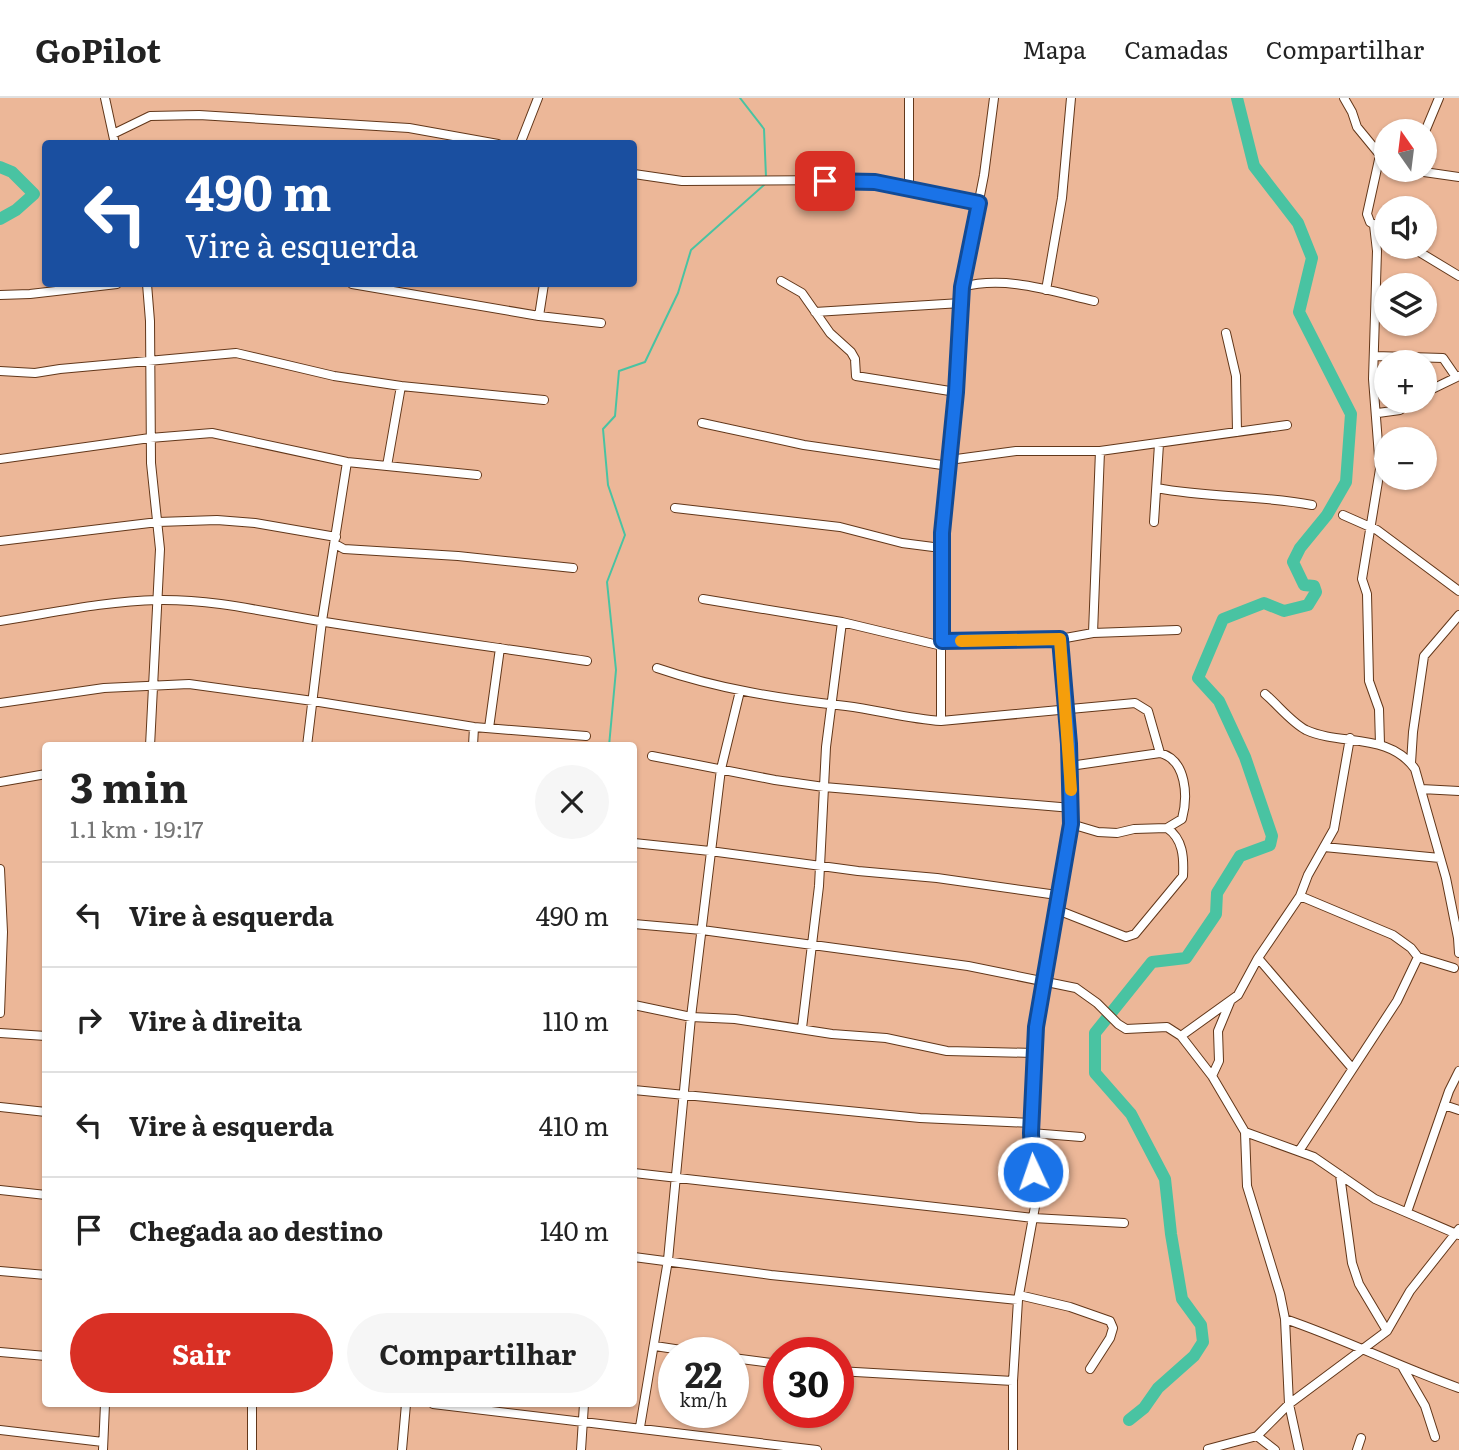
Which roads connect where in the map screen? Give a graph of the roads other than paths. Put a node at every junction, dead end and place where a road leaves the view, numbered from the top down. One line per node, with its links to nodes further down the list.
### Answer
1 (105, 98): 9 (street)
2 (538, 98): 12 (street)
3 (909, 98): 16 (street)
4 (994, 98): 17 (street)
5 (1071, 98): 28 (street)
6 (1344, 98): 18 (street)
7 (1439, 98): 8 (street)
8 (1430, 119)
9 (113, 134): 10 (street); 11 (street)
10 (114, 140)
11 (476, 140)
12 (522, 140)
13 (637, 174): 16 (street)
14 (1437, 174): 15 (street)
15 (1459, 177)
16 (909, 188): 17 (street)
17 (979, 203): 27 (street)
18 (1374, 225)
19 (1377, 259): 36 (street)
20 (1431, 259): 21 (street)
21 (1459, 276)
22 (781, 281): 32 (street)
23 (85, 287): 29 (street)
24 (147, 287): 38 (street)
25 (370, 287): 33 (street)
26 (544, 287): 33 (street)
27 (962, 287): 28 (street); 31 (street)
28 (1046, 290): 30 (street)
29 (0, 295)
30 (1094, 301)
31 (961, 303): 32 (street); 45 (street)
32 (815, 312): 45 (street)
33 (539, 316): 34 (street)
34 (601, 323)
35 (1226, 333): 50 (street)
36 (1375, 350)
37 (1437, 358): 41 (street)
38 (149, 362): 40 (street); 42 (street); 51 (street)
39 (1374, 368): 43 (street)
40 (0, 371)
41 (1457, 376): 44 (street)
42 (401, 386): 46 (street); 57 (street)
43 (1374, 386)
44 (1437, 386)
45 (956, 392): 56 (street)
46 (544, 400)
47 (1378, 413): 65 (street)
48 (702, 423): 56 (street)
49 (1287, 425): 50 (street)
50 (1237, 432): 52 (street)
51 (150, 438): 54 (street); 55 (street); 63 (street)
52 (1159, 444): 53 (street); 59 (street)
53 (1100, 451): 56 (street); 80 (street)
54 (0, 459)
55 (347, 462): 57 (street); 66 (street)
56 (949, 463): 68 (street)
57 (387, 466): 58 (street)
58 (477, 475)
59 (1157, 488): 60 (street); 64 (street)
60 (1312, 505)
61 (675, 508): 68 (street)
62 (1343, 515): 65 (street)
63 (158, 522): 66 (street); 67 (street); 74 (street)
64 (1153, 522)
65 (1369, 525): 72 (street); 101 (street)
66 (336, 540): 69 (street); 70 (street)
67 (0, 541)
68 (941, 548): 82 (street)
69 (344, 549): 70 (street); 71 (street)
70 (333, 555): 77 (street)
71 (573, 568)
72 (1459, 591)
73 (703, 599): 78 (street)
74 (157, 600): 76 (street); 77 (street); 86 (street)
75 (1459, 615): 104 (street)
76 (0, 621)
77 (322, 621): 83 (street); 89 (street)
78 (842, 622): 82 (street); 91 (street)
79 (1177, 630): 80 (street)
80 (1093, 633): 81 (street)
81 (1060, 639): 82 (street); 92 (street)
82 (942, 644): 93 (street)
83 (500, 648): 84 (street); 95 (street)
84 (587, 662)
85 (657, 668): 87 (street)
86 (154, 684): 89 (street); 90 (street); 98 (street)
87 (740, 691): 91 (street); 106 (street)
88 (1265, 694): 97 (street)
89 (313, 701): 94 (street); 99 (street)
90 (0, 703)
91 (830, 705): 93 (street); 109 (street)
92 (1065, 710): 93 (street); 102 (street); 105 (street)
93 (942, 721)
94 (474, 727): 95 (street); 100 (street)
95 (489, 728): 96 (street)
96 (586, 736)
97 (1350, 738): 101 (street); 116 (street)
98 (149, 742)
99 (308, 742)
100 (473, 742)
101 (1380, 744): 104 (street)
102 (1160, 753): 105 (street); 114 (street)
103 (652, 756): 106 (street)
104 (1411, 763): 110 (street)
105 (1070, 766): 112 (street)
106 (721, 769): 109 (street); 117 (street)
107 (42, 775): 108 (street)
108 (0, 782)
109 (824, 786): 112 (street); 119 (street)
110 (1421, 789): 111 (street); 118 (street)
111 (1459, 791)
112 (1072, 808): 113 (street)
113 (1071, 824): 114 (street); 121 (street)
114 (1167, 828): 123 (street)
115 (637, 843): 117 (street)
116 (1324, 847): 118 (street); 122 (street)
117 (710, 850): 119 (street); 125 (street)
118 (1440, 858): 127 (street)
119 (820, 866): 121 (street); 126 (street)
120 (1, 874): 128 (street)
121 (1057, 895): 123 (street)
122 (1300, 896): 129 (street); 130 (street)
123 (1055, 909): 132 (street)
124 (637, 923): 125 (street)
125 (702, 930): 126 (street); 136 (street)
126 (812, 946): 132 (street); 137 (street)
127 (1459, 955): 131 (street)
128 (1, 956): 135 (street)
129 (1418, 957): 131 (street); 142 (street)
130 (1258, 958): 133 (street); 142 (street)
131 (1456, 969)
132 (1043, 982): 140 (street); 141 (street)
133 (1230, 1002): 140 (street); 144 (street)
134 (637, 1006): 136 (street)
135 (0, 1013)
136 (691, 1017): 137 (street); 146 (street)
137 (802, 1028): 141 (street)
138 (0, 1033): 139 (street)
139 (42, 1036)
140 (1181, 1036): 144 (street)
141 (1034, 1053): 151 (street)
142 (1352, 1068): 155 (street)
143 (1459, 1071): 147 (street)
144 (1212, 1076): 152 (street)
145 (637, 1090): 146 (street)
146 (684, 1096): 151 (street); 158 (street)
147 (1444, 1105): 149 (street); 161 (street)
148 (0, 1107): 150 (street)
149 (1459, 1110)
150 (42, 1112)
151 (1032, 1123): 153 (street)
152 (1245, 1132): 155 (street); 170 (street)
153 (1031, 1133): 154 (street); 162 (street)
154 (1081, 1137)
155 (1299, 1151): 157 (street)
156 (637, 1174): 158 (street)
157 (1340, 1175): 161 (street); 171 (street)
158 (675, 1180): 162 (street); 166 (street)
159 (0, 1191): 160 (street)
160 (42, 1195)
161 (1407, 1212): 164 (street)
162 (1033, 1218): 163 (street); 169 (street)
163 (1124, 1223)
164 (1457, 1233): 171 (street)
165 (637, 1257): 166 (street)
166 (668, 1260): 169 (street); 172 (street)
167 (0, 1270): 168 (street)
168 (42, 1275)
169 (1018, 1298): 178 (street); 180 (street)
170 (1285, 1319): 174 (street); 182 (street)
171 (1387, 1331): 174 (street)
172 (655, 1346): 173 (street); 190 (street)
173 (658, 1346)
174 (1363, 1349): 177 (street); 182 (street)
175 (0, 1352): 176 (street)
176 (42, 1356)
177 (1403, 1368): 181 (street); 193 (street)
178 (1090, 1369)
179 (854, 1372): 180 (street)
180 (1013, 1381): 201 (street)
181 (1459, 1388)
182 (1289, 1404): 192 (street); 203 (street)
183 (105, 1407): 195 (street)
184 (252, 1407): 197 (street)
185 (406, 1407): 198 (street)
186 (486, 1407): 188 (street)
187 (584, 1407): 189 (street)
188 (504, 1408): 189 (street)
189 (582, 1422): 190 (street); 199 (street)
190 (640, 1427): 200 (street)
191 (0, 1430): 195 (street)
192 (1257, 1436): 196 (street); 202 (street)
193 (1435, 1437)
194 (1361, 1438): 204 (street)
195 (104, 1448)
196 (1208, 1449)
197 (252, 1450)
198 (402, 1450)
199 (581, 1450)
200 (817, 1450)
201 (1013, 1450)
202 (1275, 1450)
203 (1298, 1450)
204 (1357, 1450)

